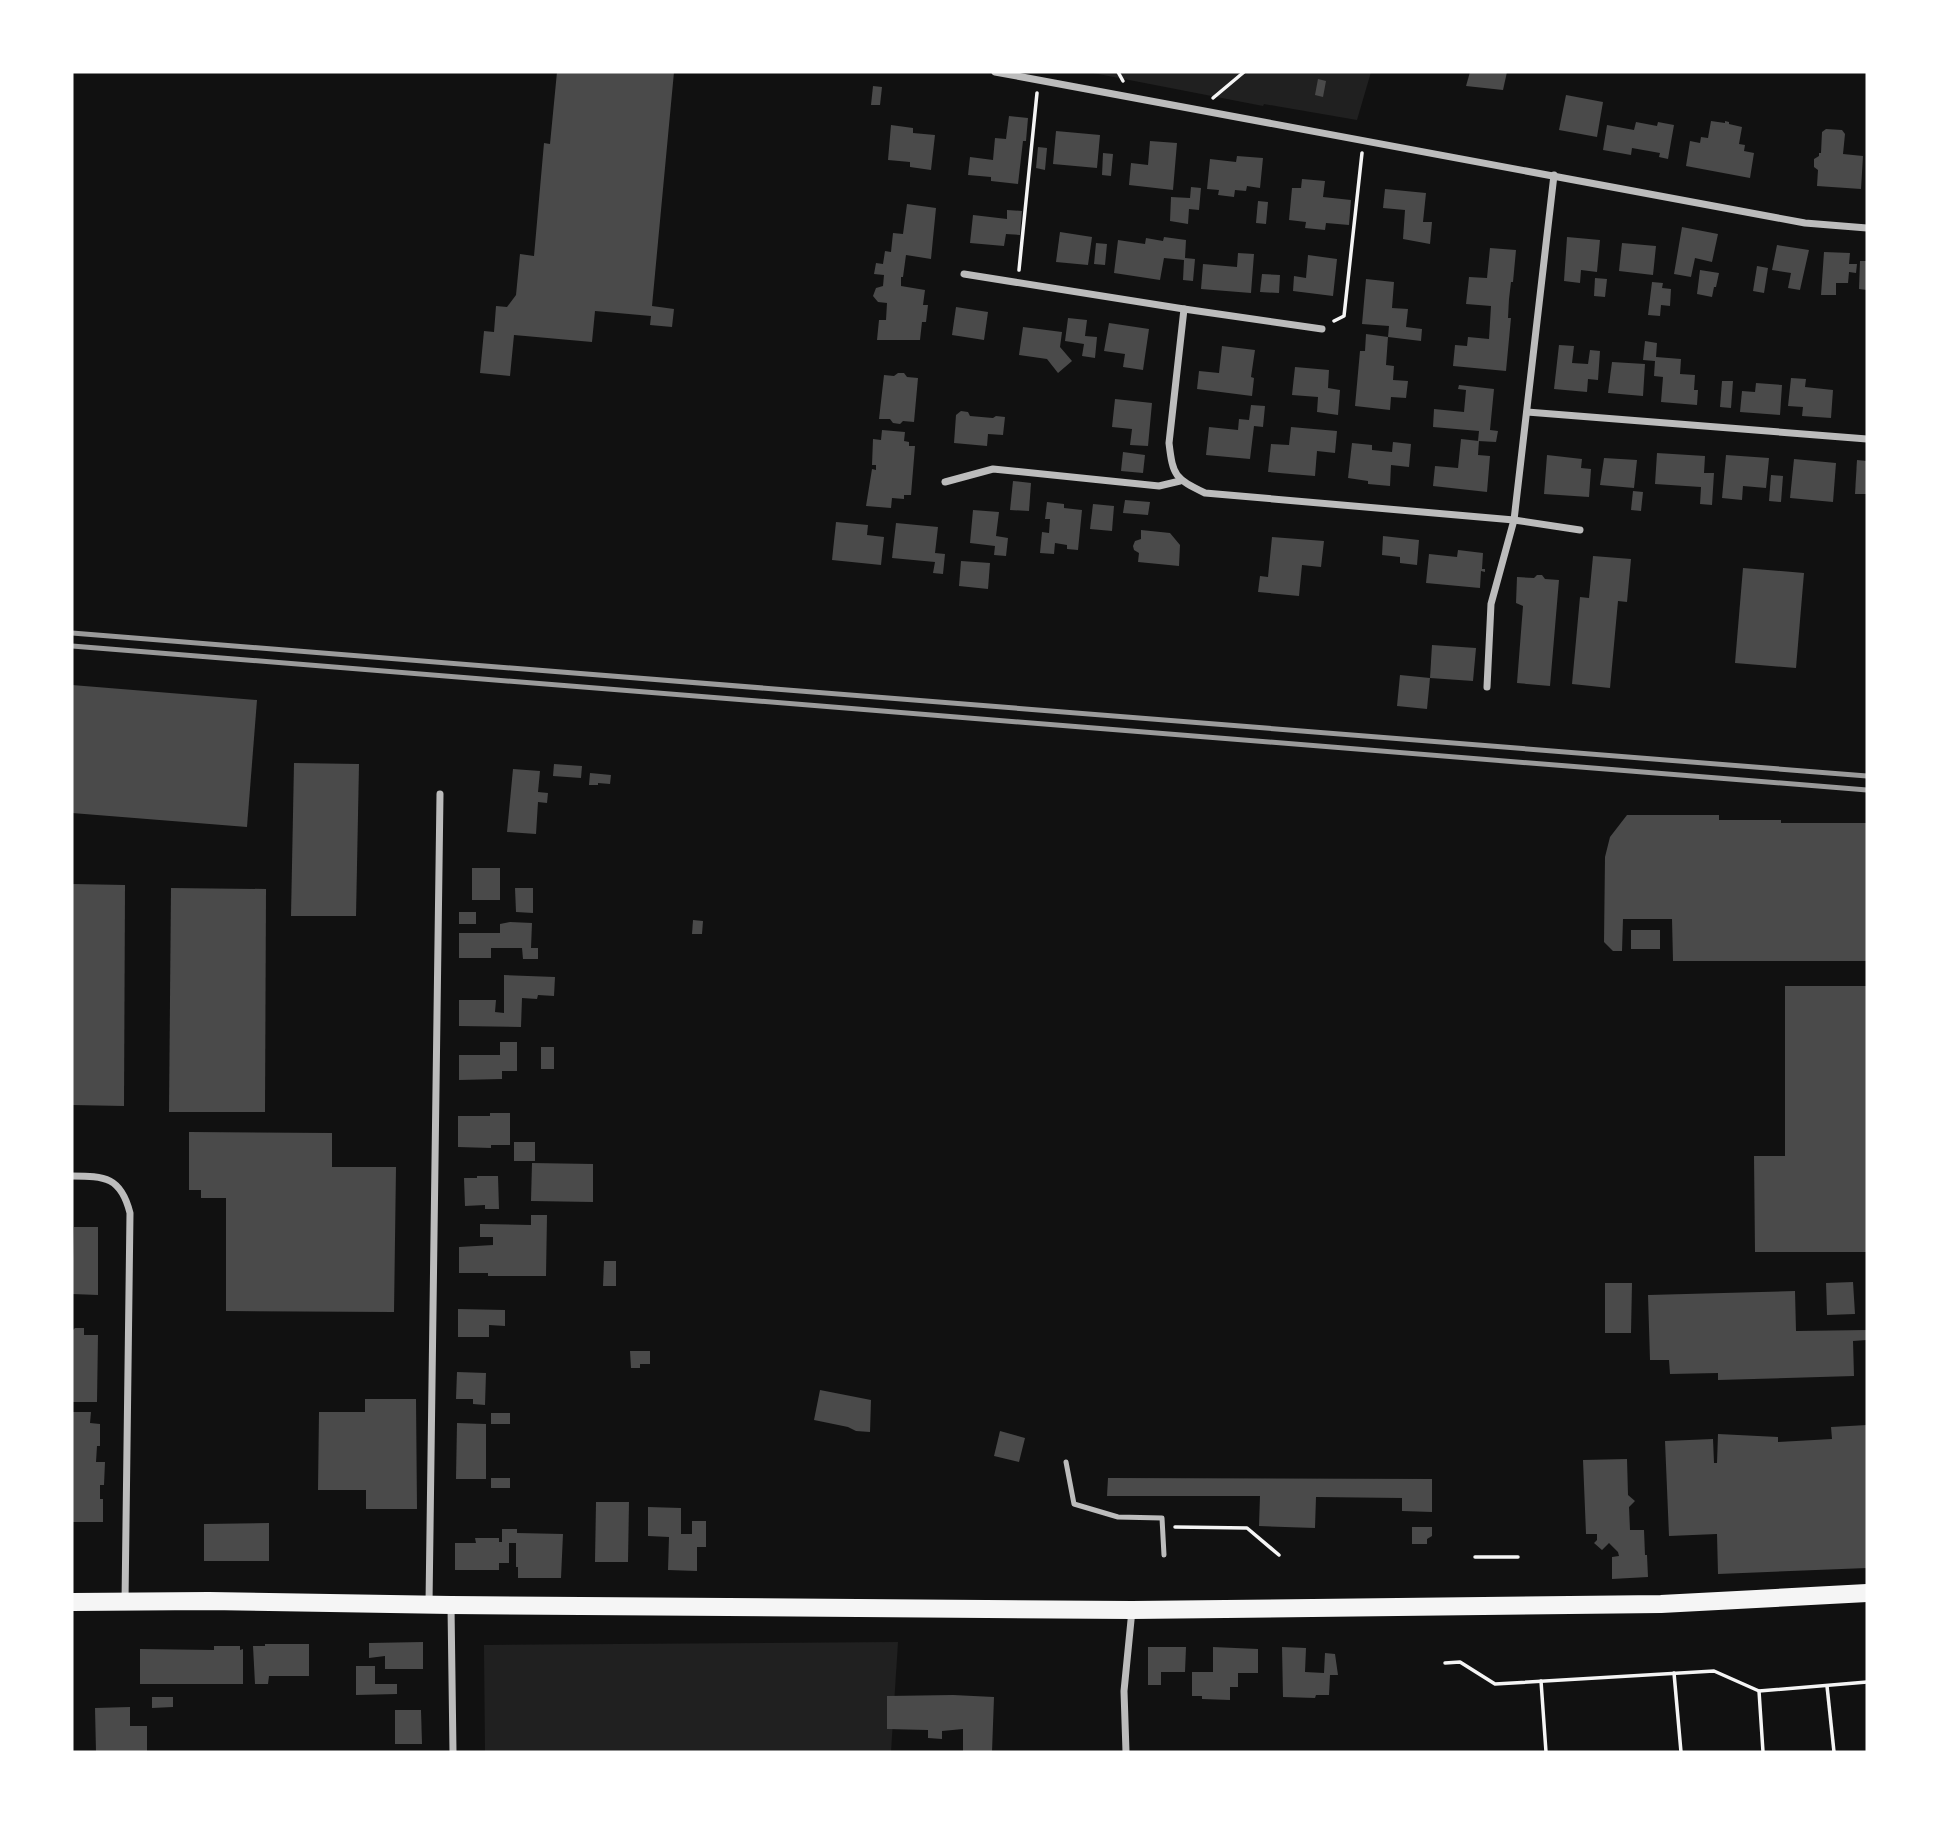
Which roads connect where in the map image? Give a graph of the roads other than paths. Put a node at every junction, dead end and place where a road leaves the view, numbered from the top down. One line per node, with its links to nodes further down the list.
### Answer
1 (995, 72): 2 (street)
2 (1554, 175): 3 (street); 7 (street)
3 (1867, 228)
4 (964, 274): 5 (street)
5 (1184, 309): 6 (street); 9 (street)
6 (1322, 329)
7 (1527, 412): 8 (street); 11 (street)
8 (1867, 439)
9 (1180, 481): 10 (street); 11 (street)
10 (945, 482)
11 (1514, 520): 12 (street); 13 (street)
12 (1580, 530)
13 (1487, 687)
14 (440, 794): 21 (street)
15 (72, 1176): 20 (street)
16 (1066, 1462): 17 (lane)
17 (1164, 1555)
18 (1867, 1593): 23 (main road)
19 (72, 1602): 20 (main road)
20 (125, 1603): 21 (main road)
21 (429, 1605): 22 (main road)
22 (451, 1605): 23 (main road); 24 (street)
23 (1132, 1610): 25 (street)
24 (453, 1752)
25 (1126, 1752)

